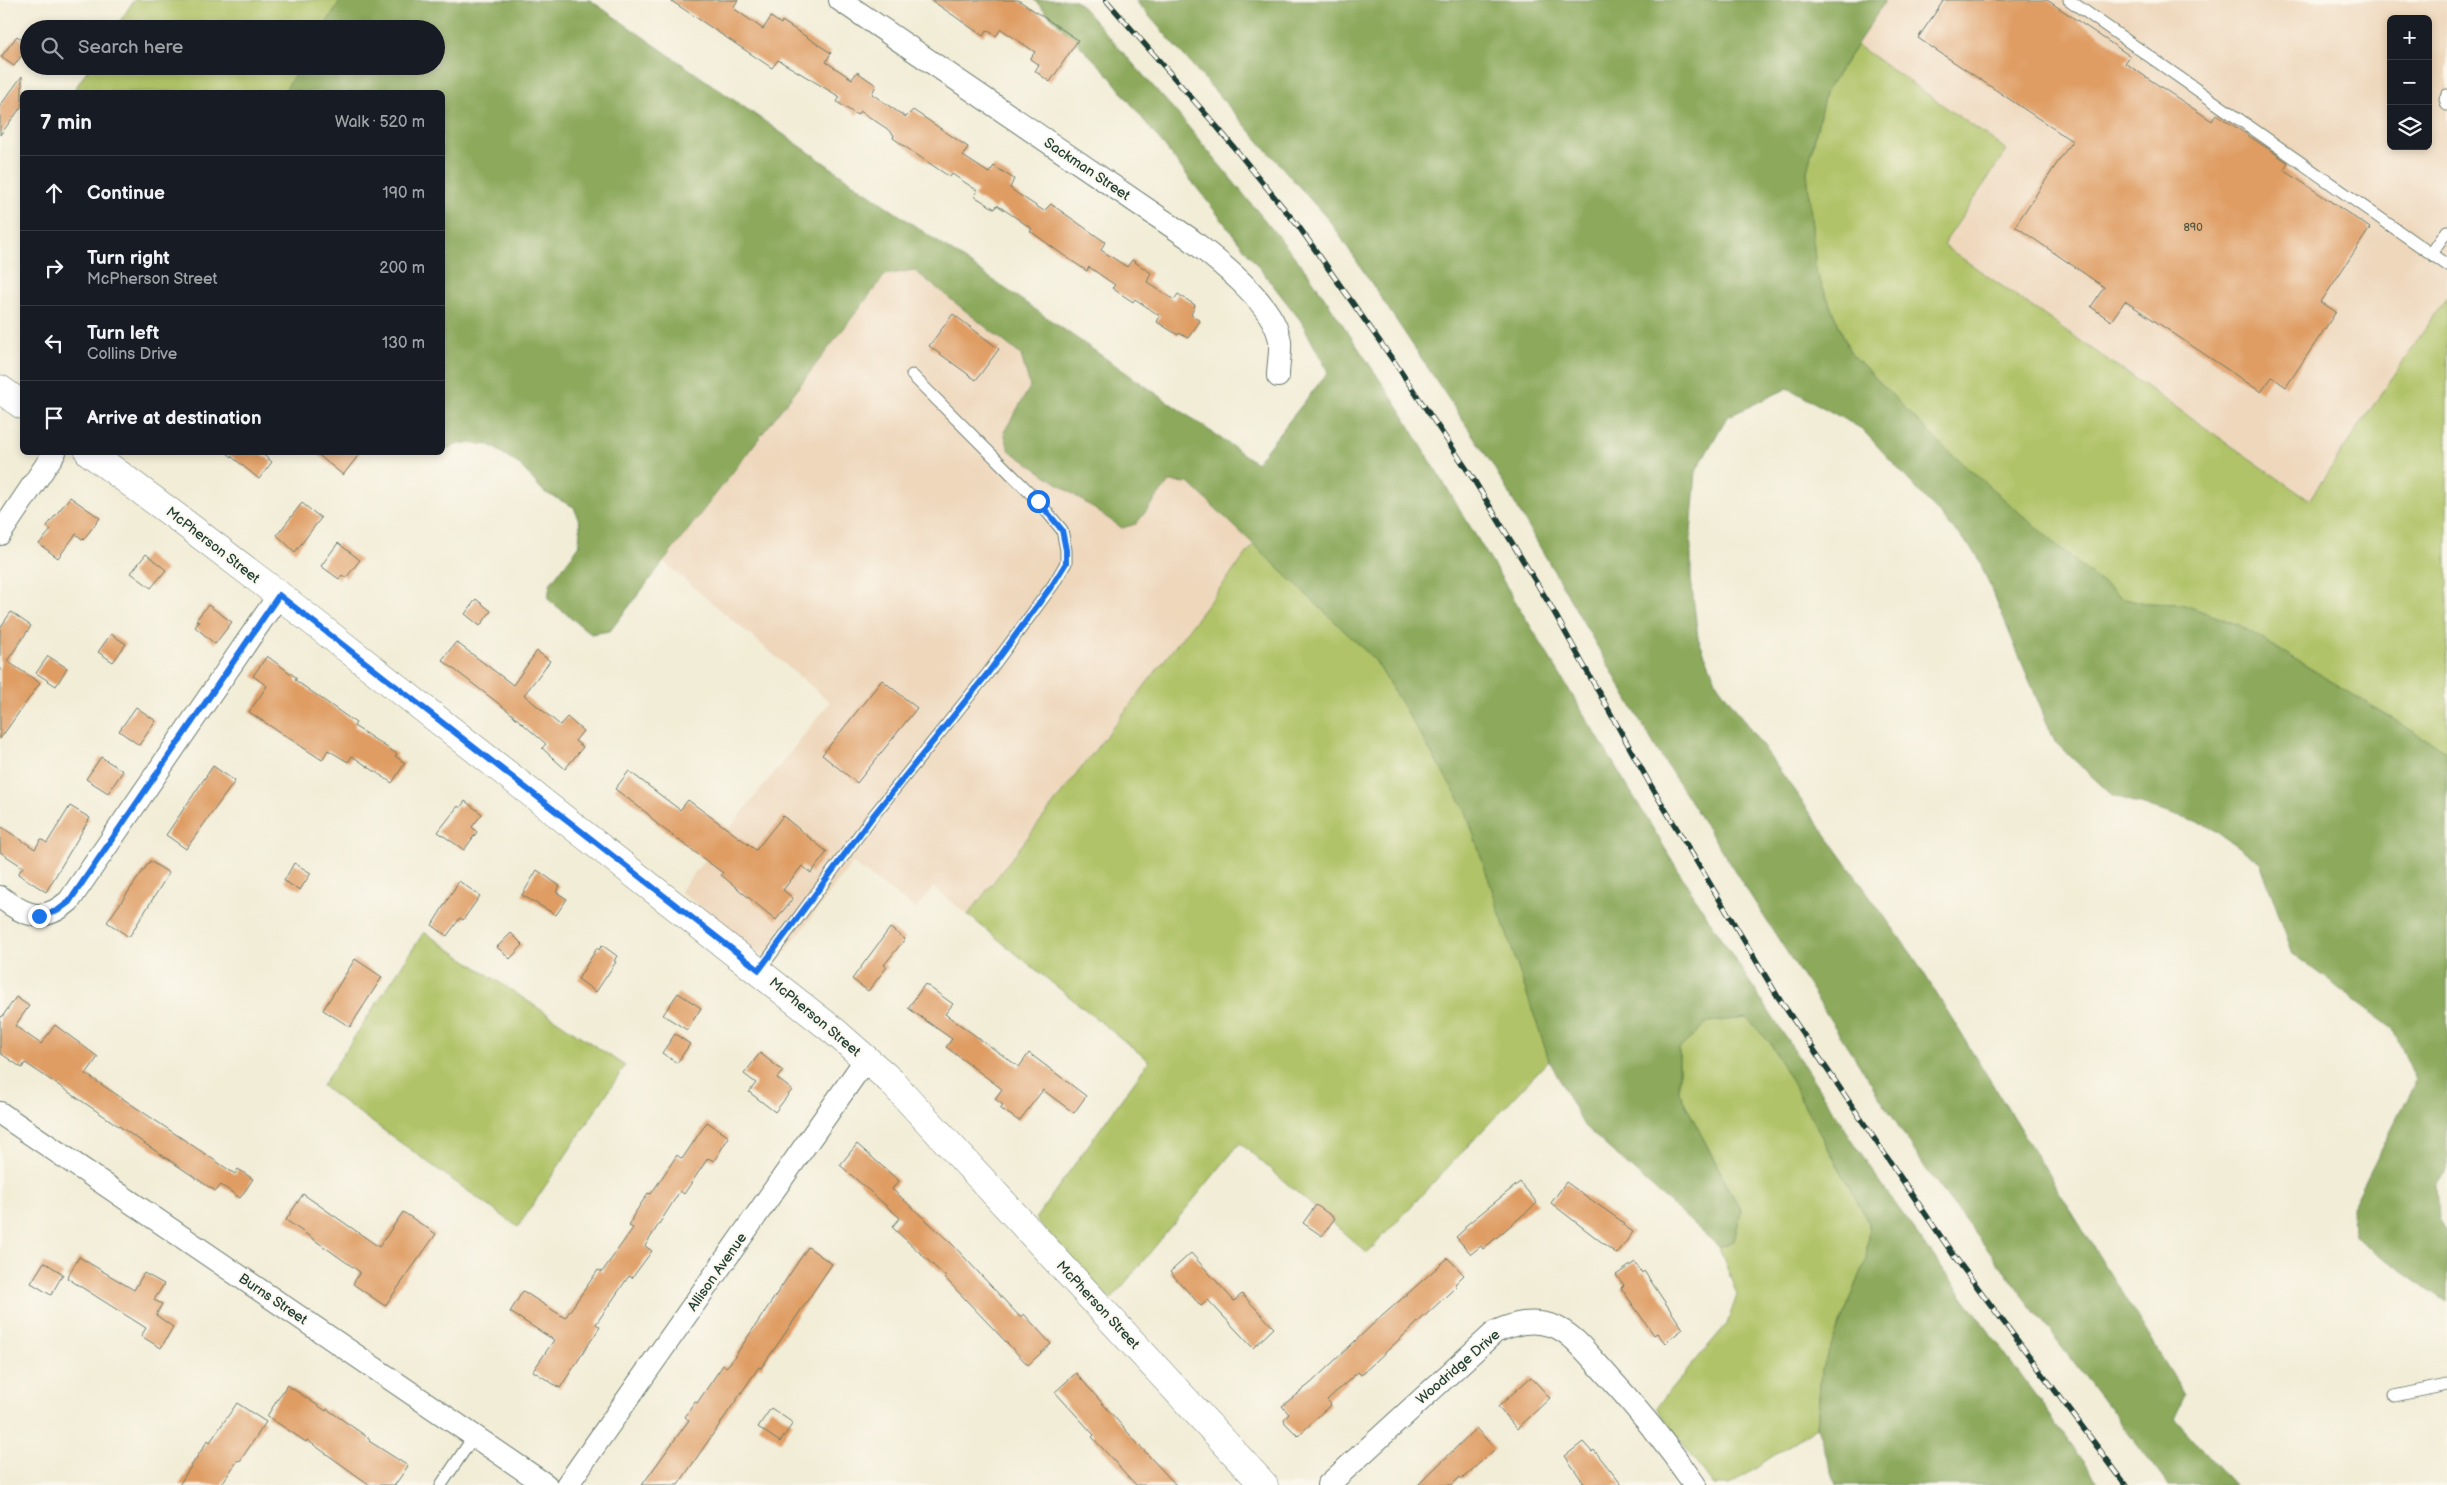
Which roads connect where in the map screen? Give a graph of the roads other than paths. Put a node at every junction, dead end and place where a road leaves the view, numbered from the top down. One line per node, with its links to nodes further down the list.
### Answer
1 (840, 0): 7 (street, Sackman Street)
2 (2069, 0): 4 (lane)
3 (2447, 230): 4 (lane)
4 (2431, 254): 5 (lane)
5 (2447, 264)
6 (912, 375): 15 (lane)
7 (1278, 376)
8 (0, 389): 9 (street)
9 (20, 404)
10 (53, 455): 12 (street)
11 (93, 455): 13 (street, McPherson Street)
12 (0, 534)
13 (279, 595): 14 (street); 15 (street, McPherson Street)
14 (0, 897)
15 (759, 970): 16 (street, McPherson Street)
16 (866, 1059): 23 (street, Allison Avenue); 24 (street, McPherson Street)
17 (0, 1113): 20 (street, Burns Street)
18 (2447, 1385): 19 (lane)
19 (2394, 1396)
20 (474, 1436): 21 (street, Burns Street); 22 (lane)
21 (540, 1483)
22 (441, 1485)
23 (567, 1485)
24 (1264, 1485)
25 (1328, 1485): 26 (street, Woodridge Drive)
26 (1695, 1485)

